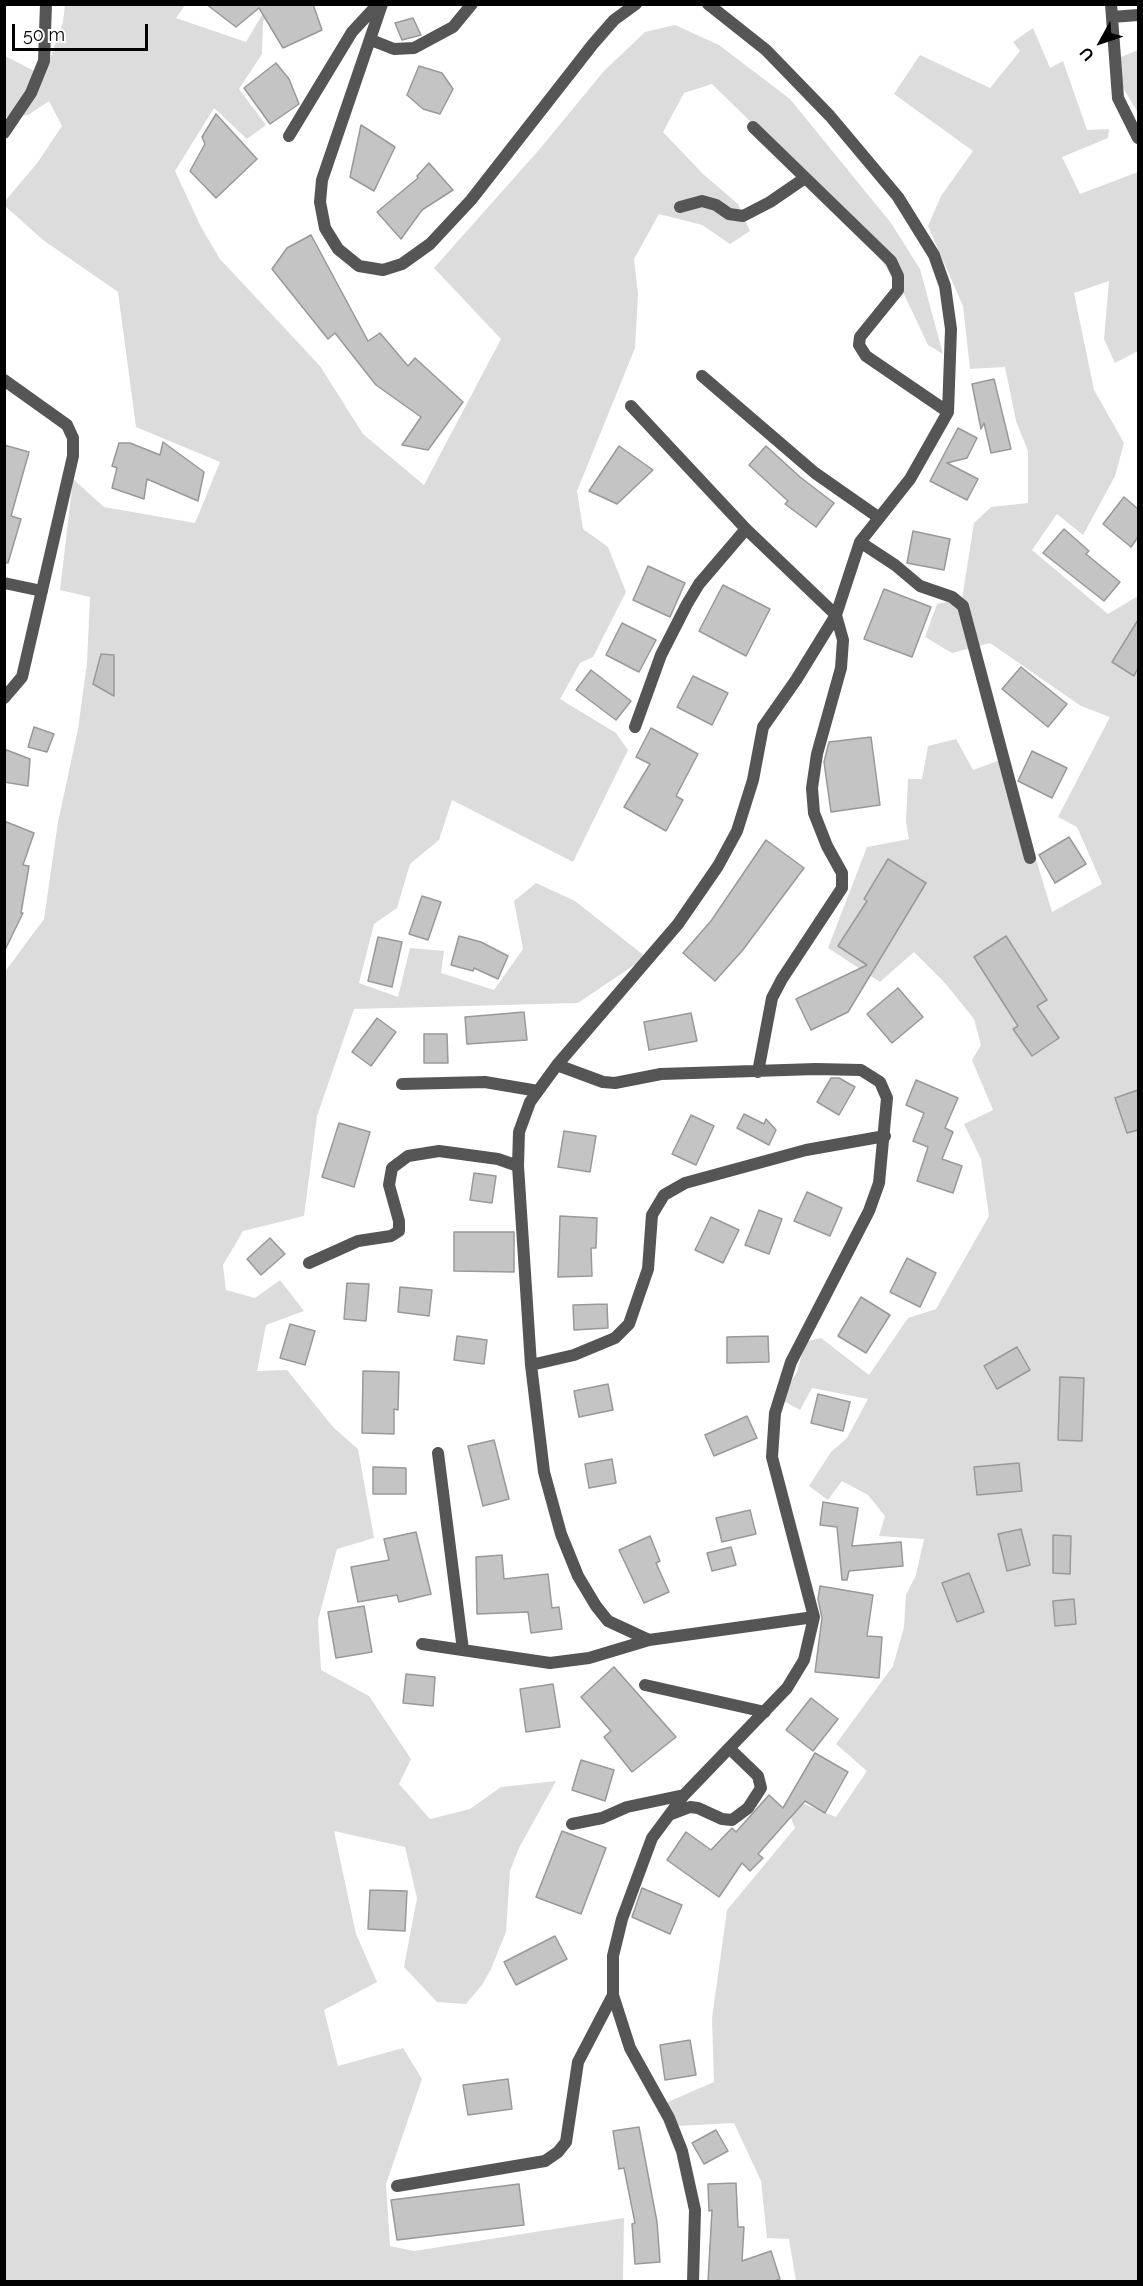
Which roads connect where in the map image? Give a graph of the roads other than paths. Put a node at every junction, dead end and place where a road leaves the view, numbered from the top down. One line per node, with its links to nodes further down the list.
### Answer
1 (46, 4): 10 (street)
2 (380, 4): 8 (street); 11 (street)
3 (472, 4): 8 (street)
4 (636, 4): 8 (street)
5 (708, 4): 18 (street)
6 (1111, 11): 7 (street); 12 (street)
7 (1138, 15)
8 (371, 40)
9 (753, 127): 13 (street)
10 (4, 133)
11 (288, 136)
12 (1138, 138)
13 (805, 178): 14 (street); 18 (street)
14 (680, 207)
15 (702, 376): 19 (street)
16 (4, 380): 23 (street)
17 (631, 406): 20 (street)
18 (948, 412): 19 (street)
19 (878, 517): 21 (street)
20 (746, 529): 24 (street); 26 (street)
21 (860, 542): 24 (street); 27 (street)
22 (4, 583): 23 (street)
23 (42, 591): 25 (street)
24 (836, 615): 28 (street); 29 (street)
25 (4, 698)
26 (635, 727)
27 (1030, 858)
28 (557, 1065): 29 (street); 31 (street)
29 (758, 1072): 32 (street)
30 (402, 1084): 31 (street)
31 (538, 1091): 33 (street)
32 (885, 1136): 35 (street); 37 (street)
33 (518, 1166): 34 (street); 35 (street)
34 (309, 1263)
35 (531, 1365): 38 (street)
36 (438, 1453): 40 (street)
37 (814, 1617): 38 (street); 42 (street)
38 (649, 1640): 40 (street)
39 (422, 1644): 40 (street)
40 (463, 1650)
41 (645, 1685): 42 (street)
42 (765, 1712): 43 (street)
43 (729, 1748): 44 (street); 45 (street)
44 (684, 1795): 45 (street); 46 (street)
45 (666, 1816): 47 (street)
46 (572, 1824)
47 (613, 1995): 48 (street); 49 (street)
48 (398, 2187)
49 (693, 2282)

